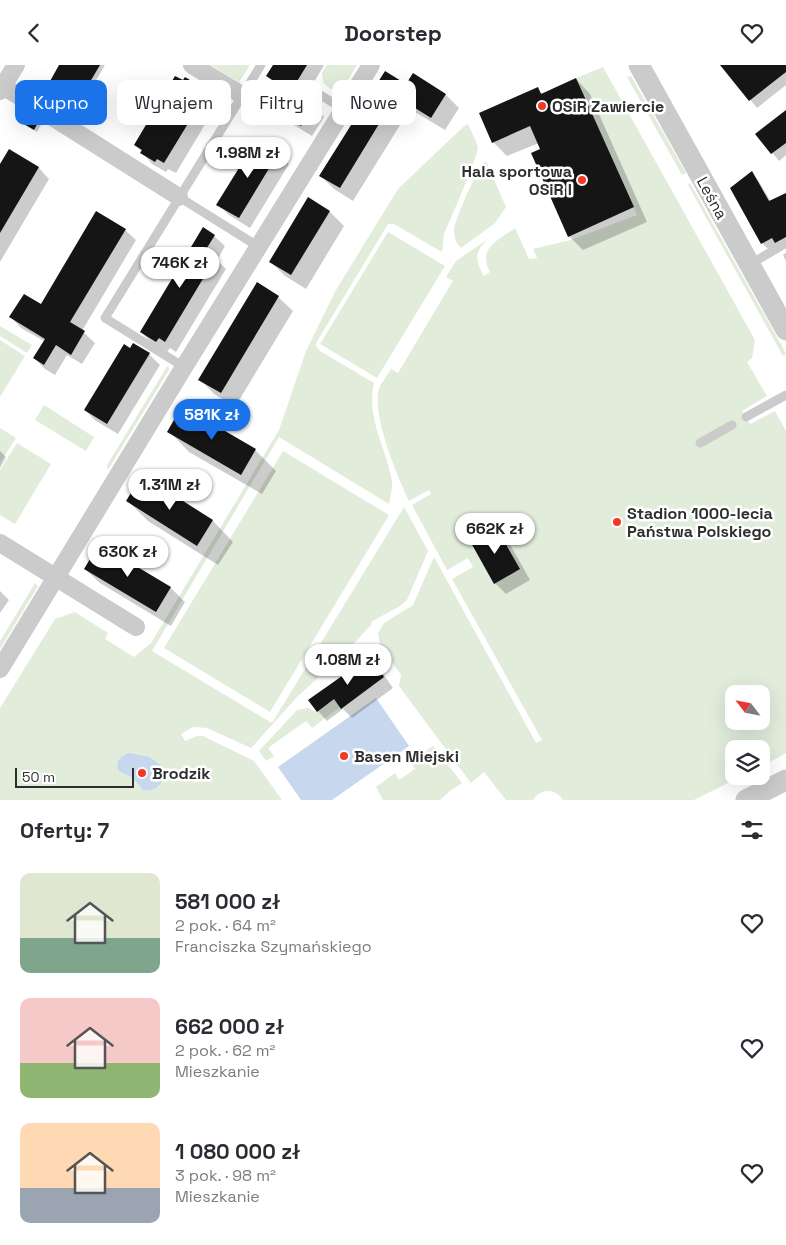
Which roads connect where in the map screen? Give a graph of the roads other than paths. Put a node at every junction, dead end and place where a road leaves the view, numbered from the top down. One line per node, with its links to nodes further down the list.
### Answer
1 (16, 65): 9 (street)
2 (192, 65): 10 (street)
3 (261, 65): 7 (lane)
4 (319, 65): 12 (lane)
5 (371, 65): 8 (street)
6 (639, 65): 17 (street, Leśna)
7 (252, 80)
8 (361, 80)
9 (1, 87): 14 (street)
10 (241, 94)
11 (241, 97): 14 (lane)
12 (332, 102)
13 (333, 125): 16 (street)
14 (179, 197): 16 (lane); 19 (lane)
15 (786, 243): 17 (lane)
16 (259, 247): 19 (street)
17 (749, 265): 18 (street, Leśna)
18 (786, 331)
19 (184, 367): 25 (street)
20 (786, 395): 21 (lane)
21 (746, 417)
22 (732, 425): 23 (lane)
23 (700, 443)
24 (0, 543): 25 (street)
25 (55, 577): 26 (street); 27 (street)
26 (136, 627)
27 (0, 669)
28 (786, 780): 29 (street)
29 (746, 800)

